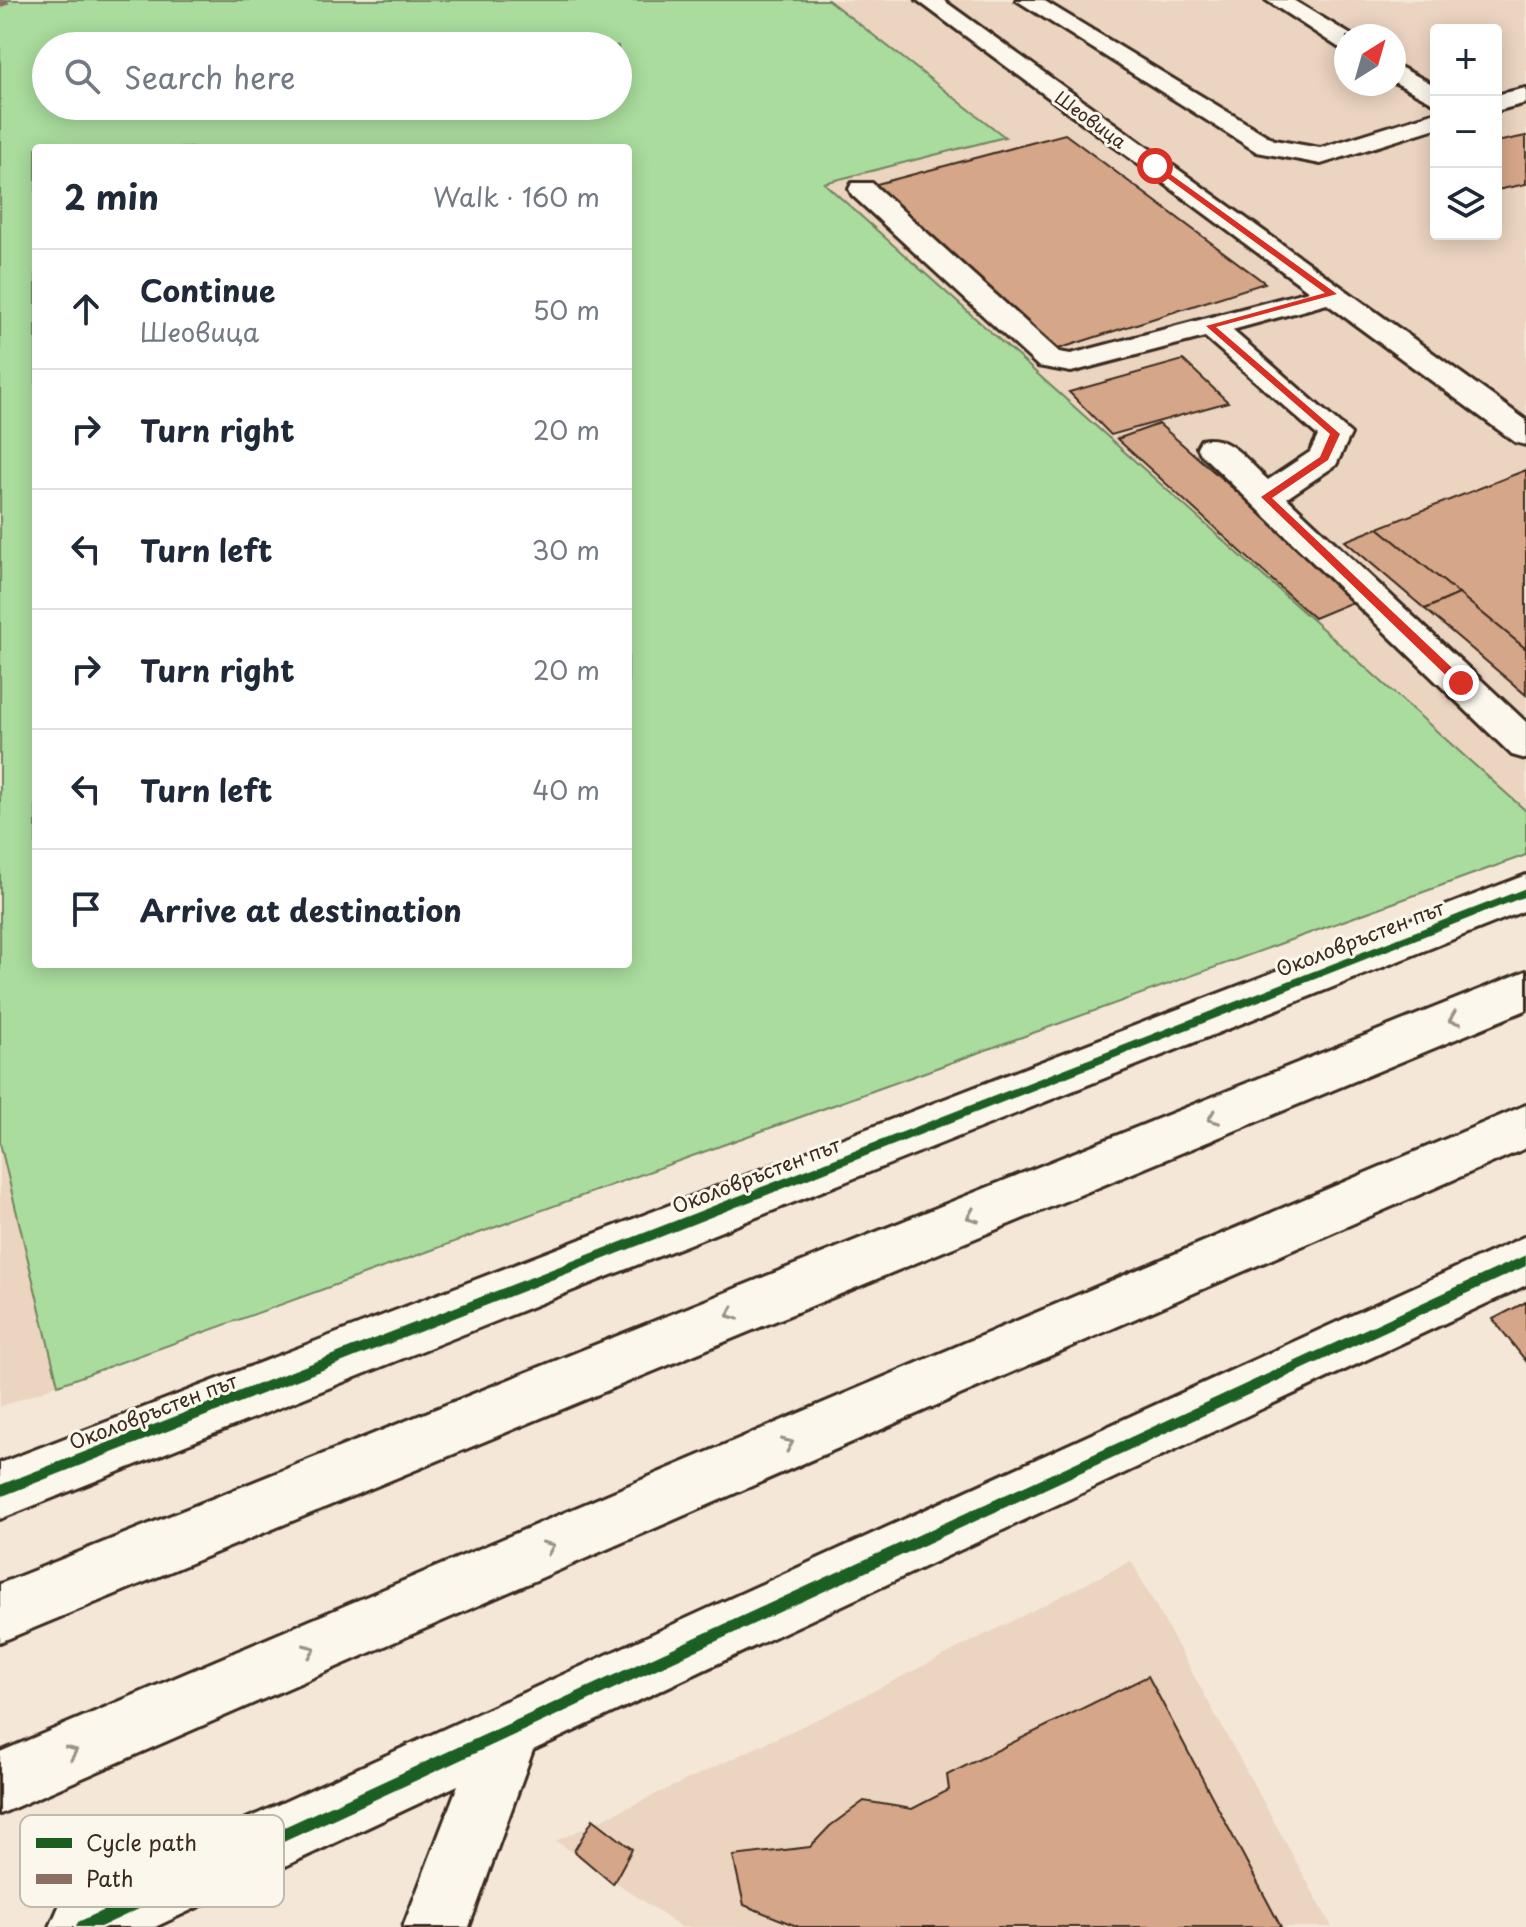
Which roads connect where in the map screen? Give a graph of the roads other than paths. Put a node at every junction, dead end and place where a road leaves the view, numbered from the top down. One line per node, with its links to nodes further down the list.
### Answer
1 (928, 0): 11 (main road, Шеовица)
2 (1027, 0): 9 (main road)
3 (1277, 0): 4 (main road)
4 (1334, 35)
5 (1406, 78): 7 (main road)
6 (1526, 95): 8 (main road)
7 (1434, 96)
8 (1502, 101)
9 (1430, 122)
10 (862, 189): 12 (main road)
11 (1332, 294): 12 (main road); 13 (main road, Шеовица)
12 (1210, 326): 15 (main road)
13 (1526, 435)
14 (1213, 447): 15 (main road)
15 (1266, 497): 16 (main road)
16 (1526, 745)
17 (1526, 892): 21 (main road, Околовръстен път)
18 (1526, 990): 22 (main road, one-way to 22)
19 (1526, 1126): 24 (main road, one-way to 19)
20 (1526, 1260): 23 (main road)
21 (0, 1491)
22 (0, 1613)
23 (510, 1730): 25 (main road); 28 (main road)
24 (0, 1783)
25 (284, 1834)
26 (126, 1907): 27 (main road)
27 (83, 1927)
28 (436, 1927)

